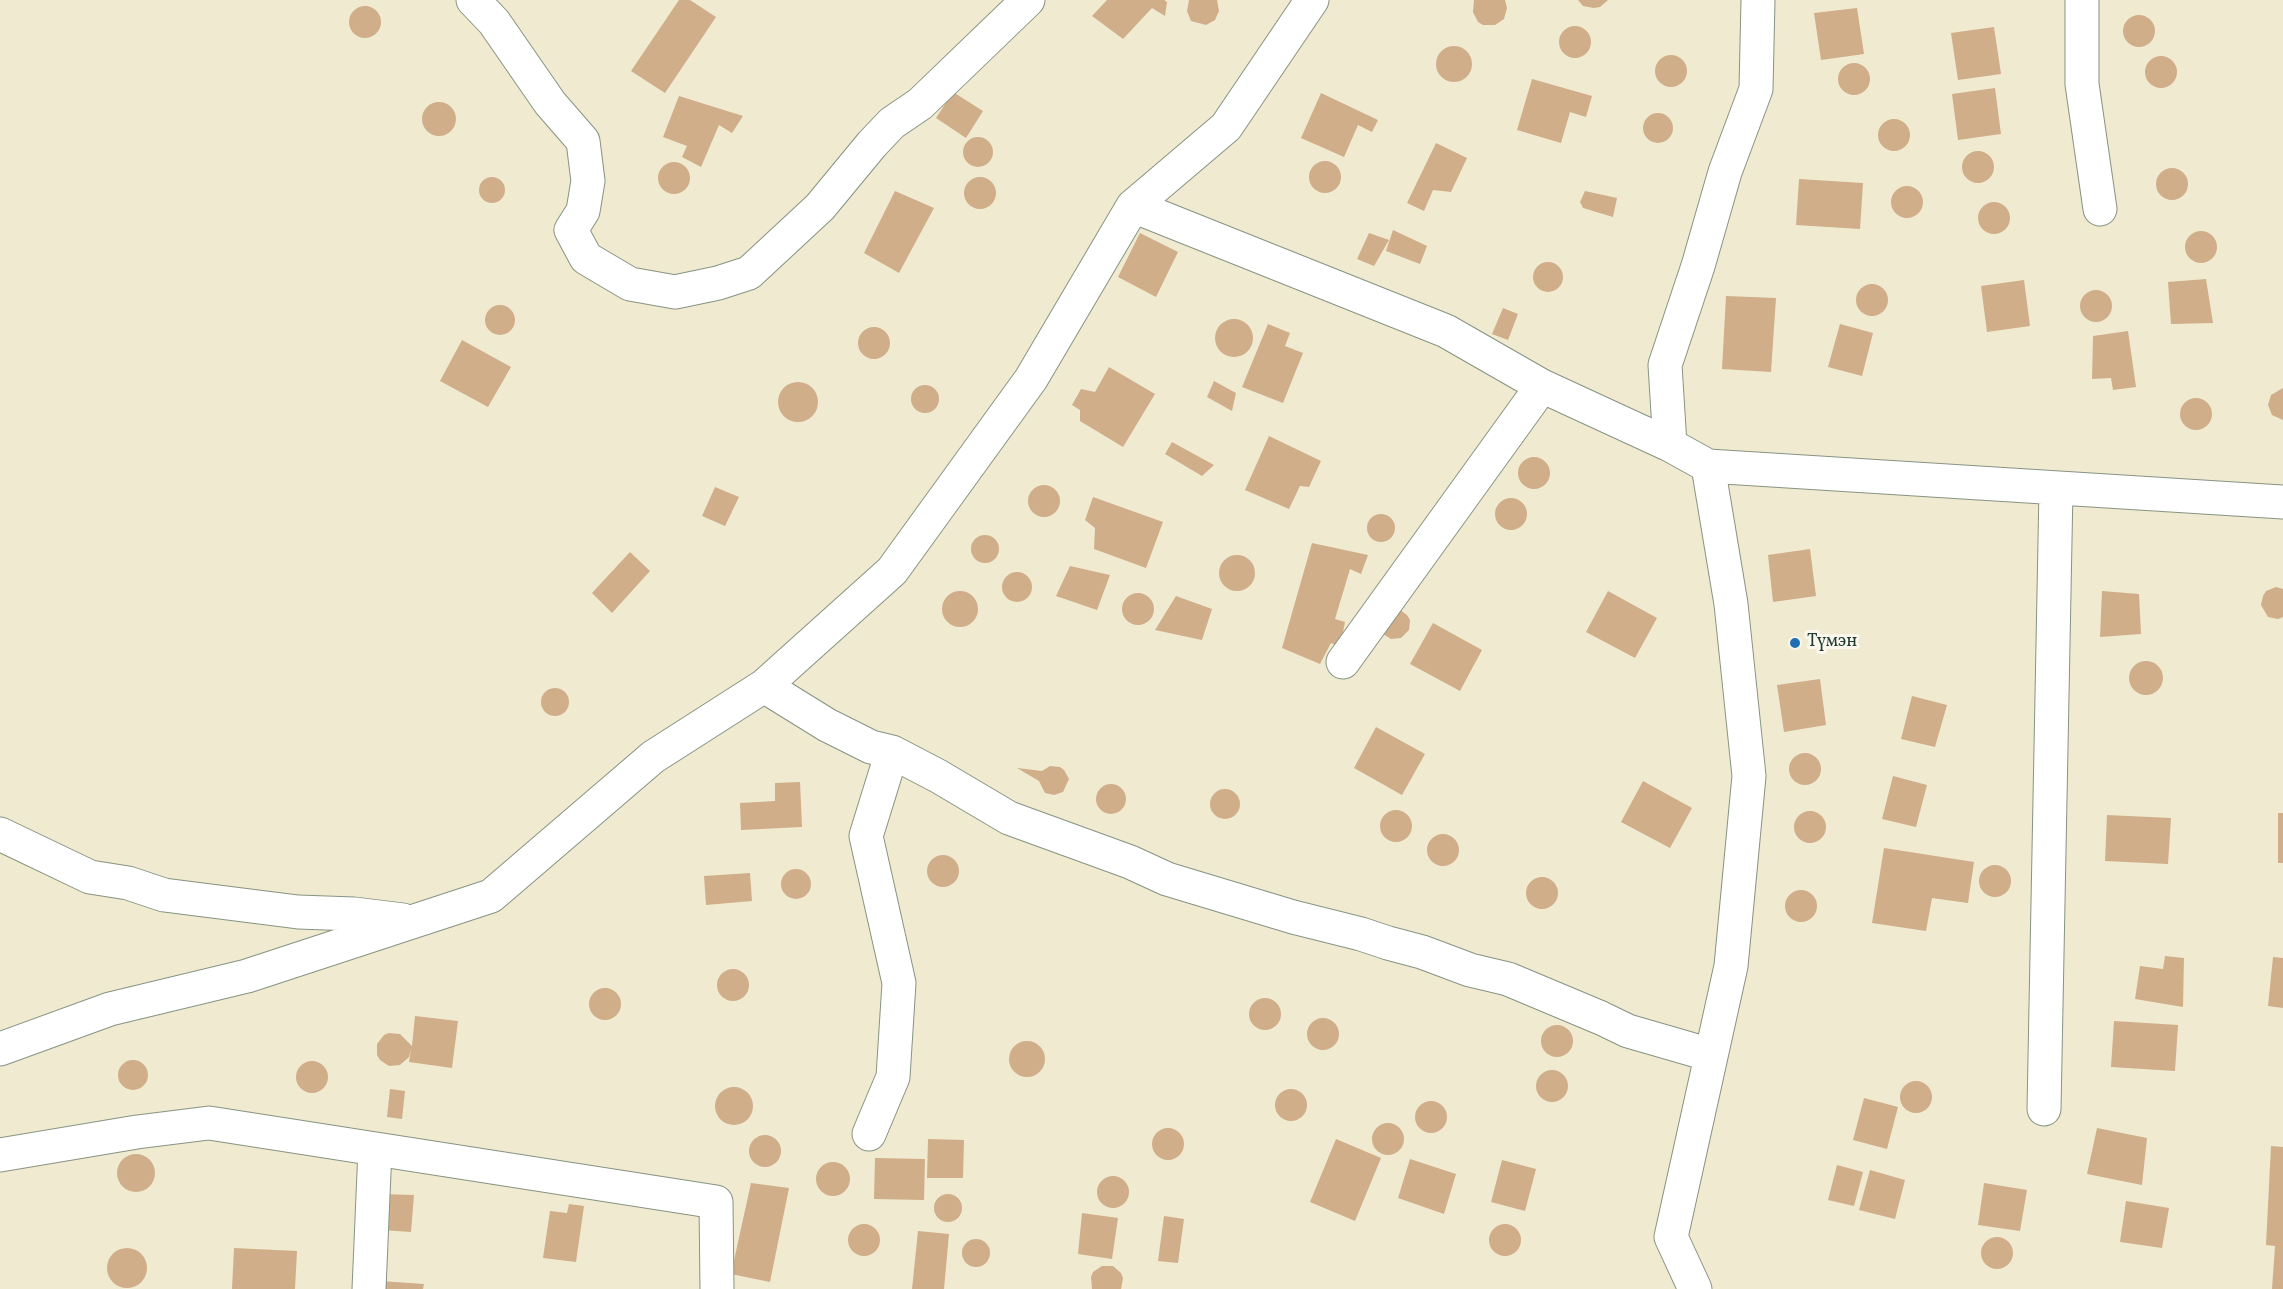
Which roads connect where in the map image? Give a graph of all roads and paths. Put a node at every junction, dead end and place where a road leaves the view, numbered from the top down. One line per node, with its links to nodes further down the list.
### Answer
1 (473, 0): 2 (street)
2 (1028, 0)
3 (1312, 0): 6 (street)
4 (1758, 0): 9 (street)
5 (2082, 0): 7 (street)
6 (1133, 206): 8 (street); 14 (street)
7 (2100, 210)
8 (1542, 386): 9 (street); 13 (street)
9 (1670, 445): 10 (street)
10 (1708, 466): 11 (street); 19 (street)
11 (2056, 489): 12 (street); 20 (street)
12 (2283, 502)
13 (1343, 662)
14 (764, 686): 15 (street); 17 (street)
15 (891, 752): 19 (street); 21 (street)
16 (0, 834): 17 (street)
17 (491, 896): 18 (street)
18 (0, 1049)
19 (1711, 1055): 26 (street)
20 (2044, 1109)
21 (869, 1134)
22 (375, 1149): 23 (street); 24 (street); 25 (street)
23 (0, 1155)
24 (369, 1289)
25 (717, 1289)
26 (1695, 1289)

